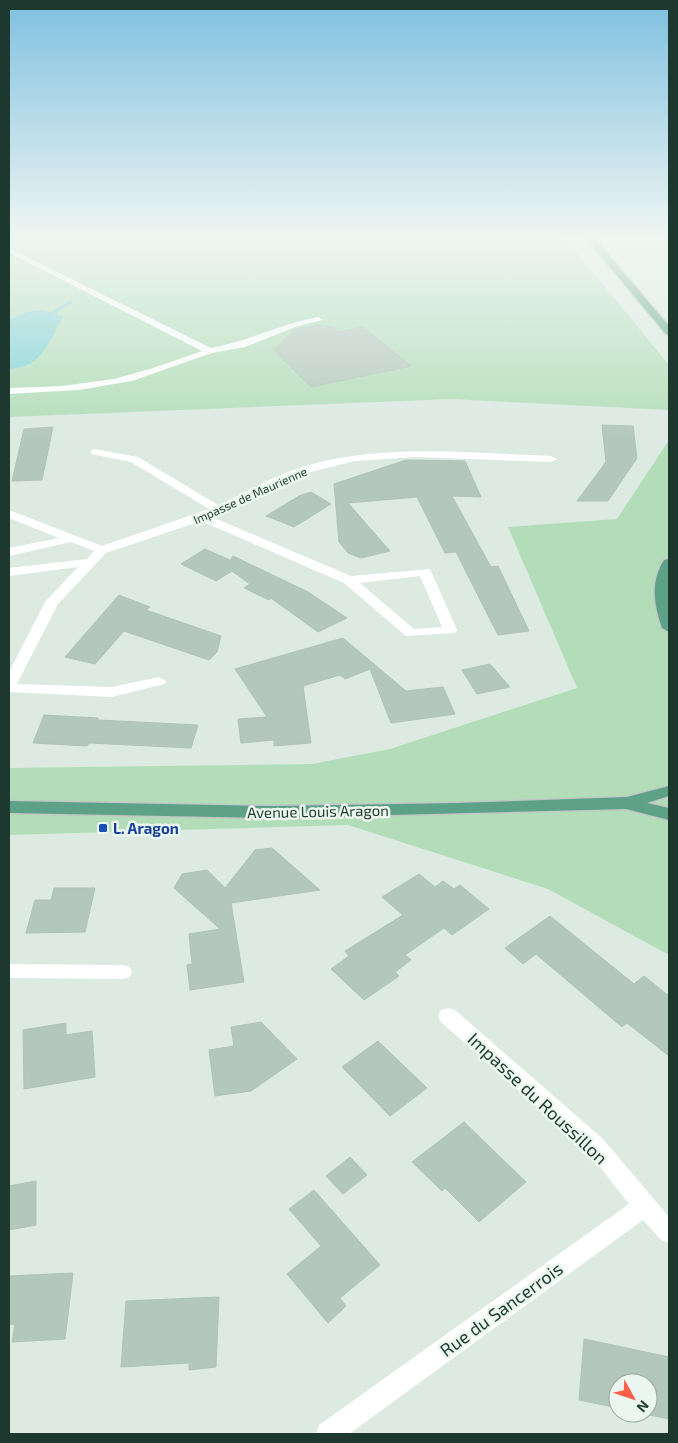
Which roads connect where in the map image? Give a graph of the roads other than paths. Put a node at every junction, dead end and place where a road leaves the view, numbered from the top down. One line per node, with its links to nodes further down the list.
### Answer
1 (118, 304): 5 (street)
2 (646, 304): 4 (main road)
3 (318, 320): 5 (street)
4 (669, 332)
5 (210, 351): 6 (street)
6 (9, 391)
7 (94, 452): 9 (street)
8 (550, 459): 9 (street, Impasse de Maurienne)
9 (218, 510): 11 (street, Impasse de Maurienne)
10 (9, 514): 12 (street)
11 (202, 517): 13 (street, Impasse de Maurienne); 18 (street)
12 (75, 538): 13 (street); 14 (street)
13 (102, 550): 15 (street)
14 (9, 552)
15 (91, 562): 17 (street); 21 (street)
16 (669, 563): 19 (main road)
17 (9, 572)
18 (349, 580): 18 (street)
19 (669, 628)
20 (159, 681): 21 (street)
21 (9, 687)
22 (669, 792): 23 (main road, Avenue Louis Aragon)
23 (628, 803): 24 (main road, Avenue Louis Aragon); 25 (main road, Avenue Louis Aragon)
24 (9, 807)
25 (669, 814)
26 (9, 971): 27 (street)
27 (123, 972)
28 (448, 1016): 29 (street, Impasse du Roussillon)
29 (644, 1206): 30 (street); 31 (street, Rue du Sancerrois)
30 (669, 1232)
31 (328, 1434)

